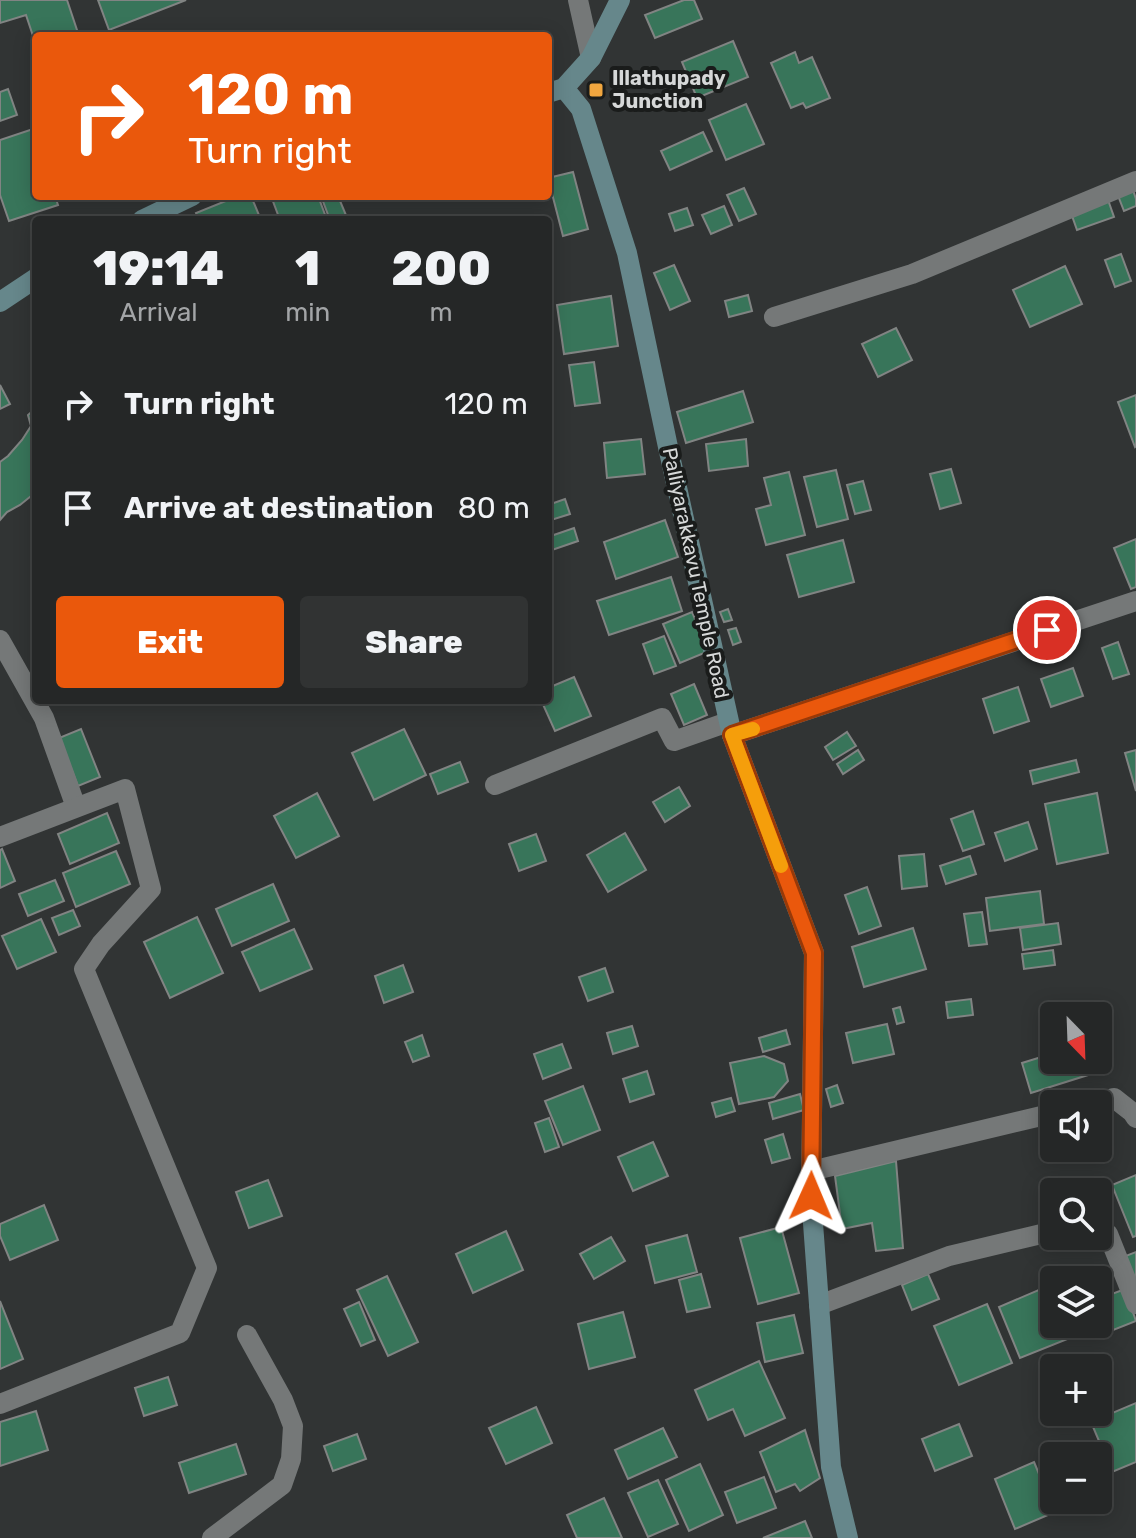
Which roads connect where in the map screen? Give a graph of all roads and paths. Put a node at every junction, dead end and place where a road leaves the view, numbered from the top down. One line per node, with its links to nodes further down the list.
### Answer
1 (578, 0): 3 (street)
2 (620, 0): 3 (street)
3 (591, 58): 4 (street)
4 (556, 90): 15 (street, Palliyarakkavu Temple Road)
5 (1136, 181): 10 (street)
6 (184, 200): 7 (street)
7 (150, 216)
8 (32, 281): 9 (street)
9 (0, 302)
10 (774, 317)
11 (1136, 601): 15 (street)
12 (0, 640): 13 (street)
13 (32, 697)
14 (36, 704): 17 (street)
15 (730, 728): 16 (street); 22 (street, Palliyarakkavu Temple Road)
16 (495, 785)
17 (76, 807): 18 (street); 28 (street)
18 (0, 837)
19 (1112, 1098): 21 (street)
20 (1040, 1116): 22 (street)
21 (1136, 1118)
22 (811, 1171): 26 (street, Palliyarakkavu Temple Road)
23 (1040, 1234): 26 (street)
24 (1112, 1244): 25 (street)
25 (1136, 1304)
26 (819, 1305): 30 (street, Palliyarakkavu Temple Road)
27 (247, 1335): 29 (street)
28 (0, 1404)
29 (212, 1538)
30 (848, 1538)

